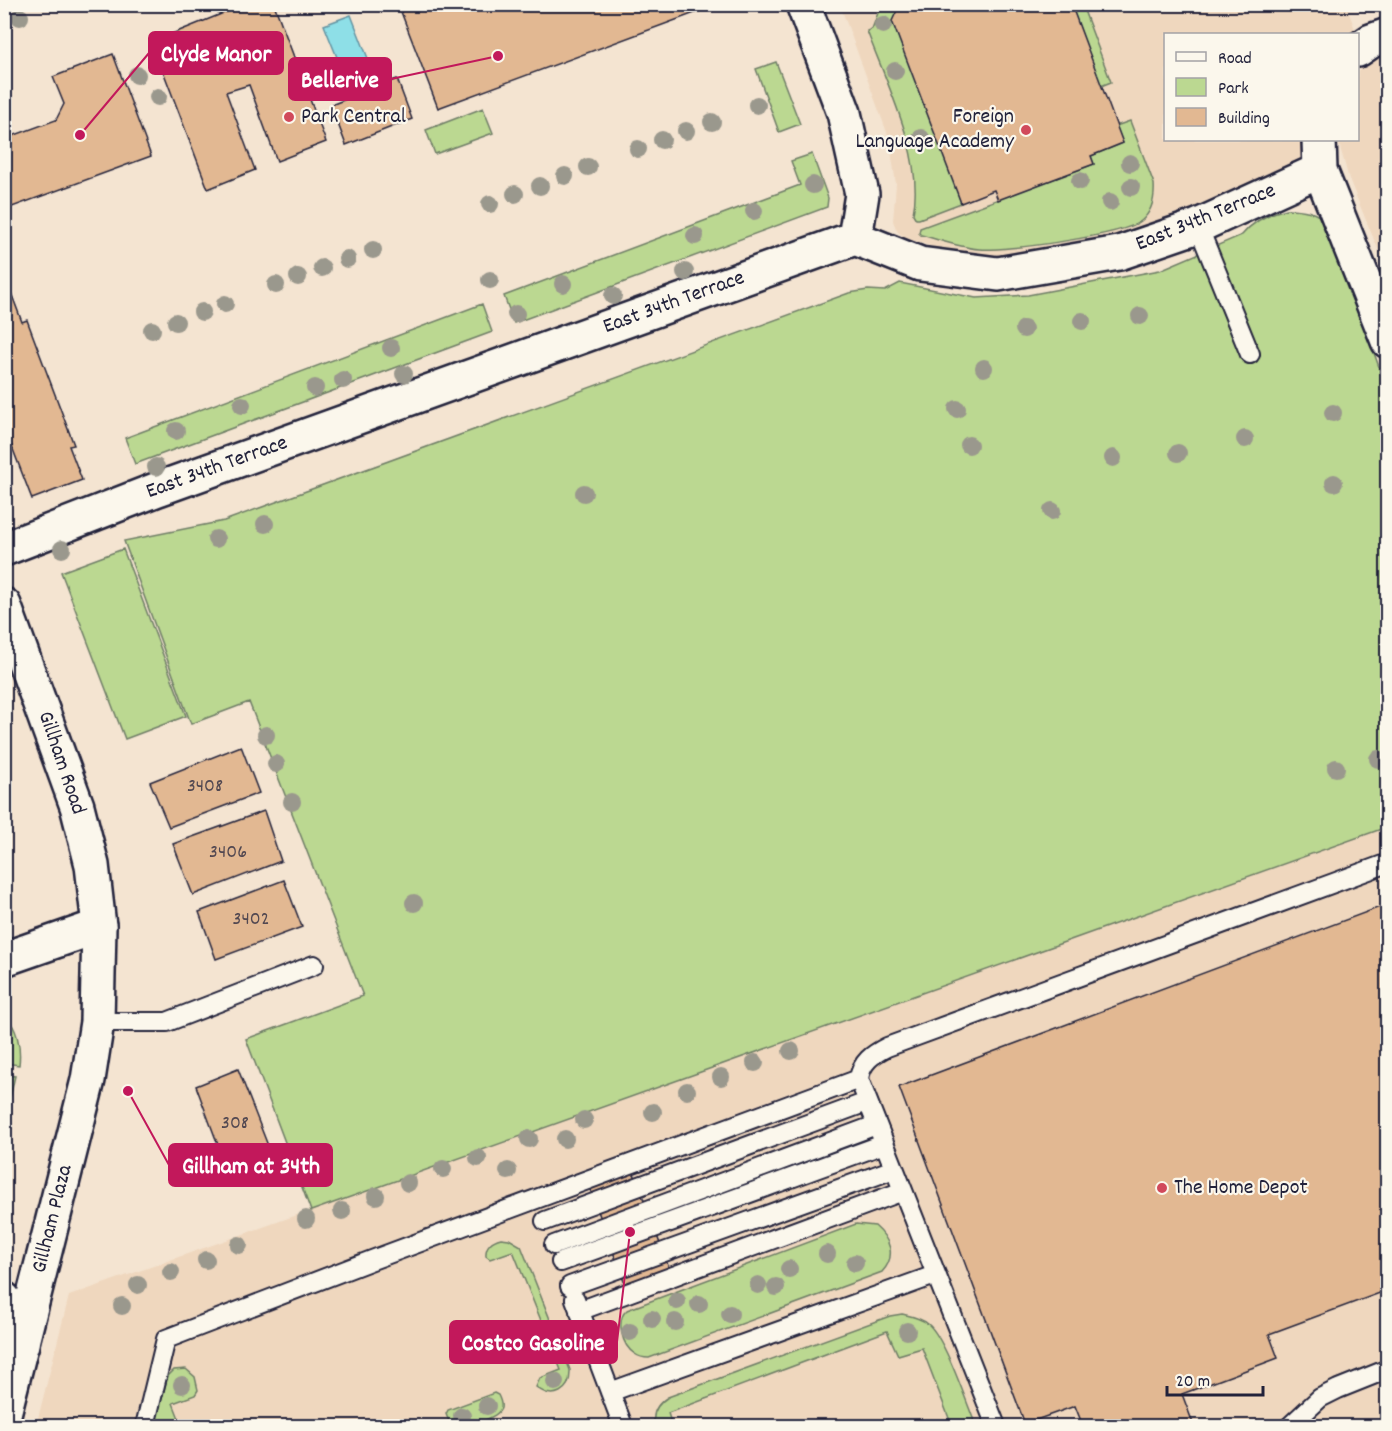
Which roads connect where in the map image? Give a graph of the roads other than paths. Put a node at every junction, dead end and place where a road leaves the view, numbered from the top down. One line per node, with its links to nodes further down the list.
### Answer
1 (803, 4): 6 (street)
2 (1388, 35): 3 (street)
3 (1359, 49)
4 (1320, 155): 5 (street, East 34th Terrace); 7 (street)
5 (1198, 226): 6 (street, East 34th Terrace); 8 (lane)
6 (855, 238): 9 (street, East 34th Terrace)
7 (1388, 341)
8 (1250, 354)
9 (4, 549)
10 (4, 605): 12 (street, Gillham Road)
11 (1388, 863): 16 (lane)
12 (99, 926): 13 (street); 15 (street, Gillham Road)
13 (4, 959)
14 (314, 965): 15 (lane)
15 (97, 1022): 29 (street, Gillham Plaza)
16 (859, 1079): 17 (lane); 22 (lane)
17 (867, 1102): 18 (lane); 23 (lane)
18 (876, 1125): 19 (lane); 24 (lane)
19 (884, 1143): 20 (lane); 24 (lane)
20 (894, 1169): 21 (lane); 26 (lane)
21 (903, 1191): 25 (lane); 28 (lane)
22 (537, 1199): 23 (lane); 33 (lane)
23 (545, 1221): 24 (lane)
24 (558, 1254): 26 (lane)
25 (935, 1275): 31 (lane); 35 (lane)
26 (570, 1286): 28 (lane)
27 (4, 1299): 29 (street)
28 (579, 1311): 31 (lane)
29 (22, 1344): 32 (street, Gillham Plaza)
30 (1388, 1370): 36 (lane)
31 (610, 1392): 34 (lane)
32 (4, 1414)
33 (146, 1426)
34 (623, 1426)
35 (996, 1426)
36 (1290, 1426)

